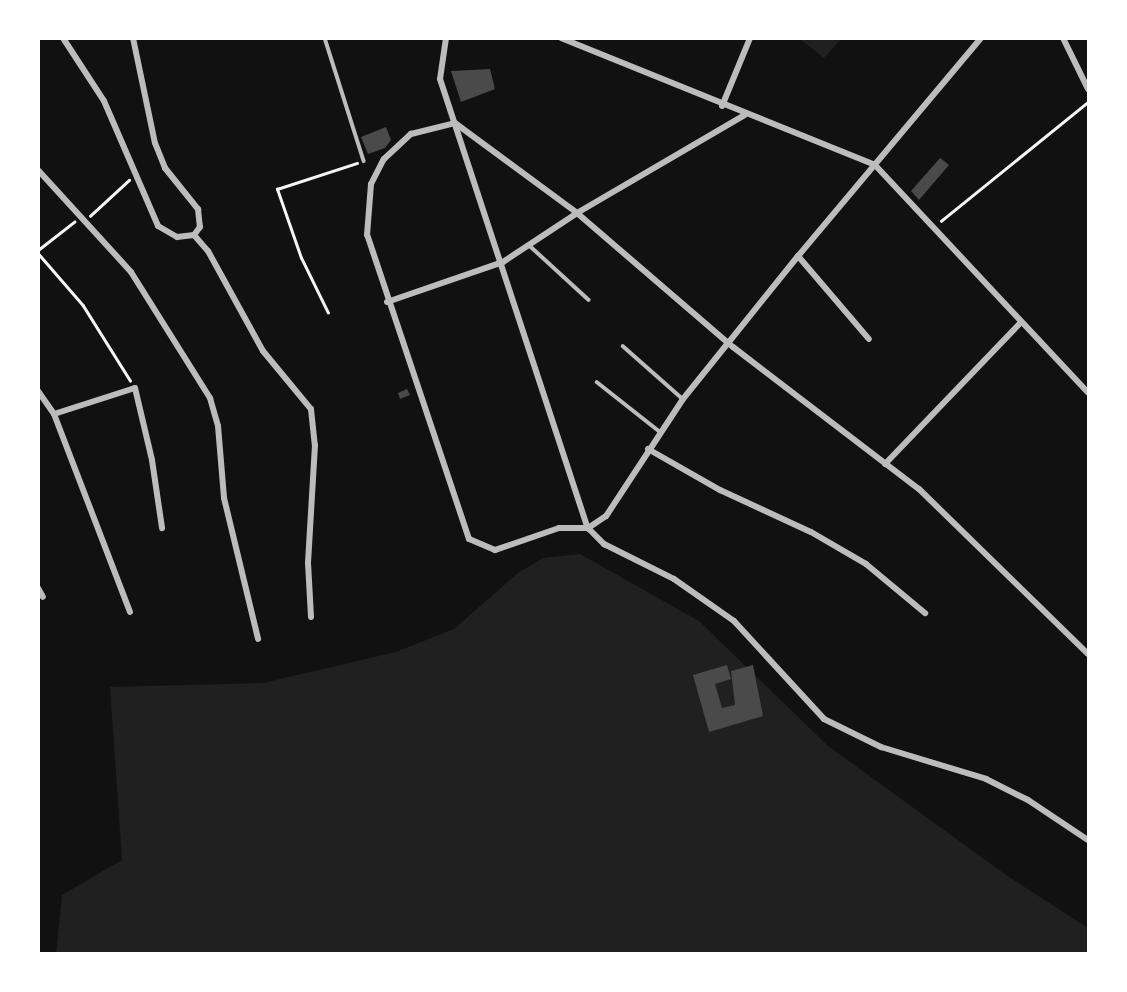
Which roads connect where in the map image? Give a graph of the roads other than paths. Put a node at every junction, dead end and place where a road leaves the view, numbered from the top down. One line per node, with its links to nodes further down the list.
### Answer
1 (63, 38): 17 (street)
2 (133, 38): 17 (street)
3 (325, 38): 13 (lane)
4 (446, 38): 12 (street)
5 (561, 38): 10 (street)
6 (750, 38): 10 (street)
7 (981, 38): 14 (street)
8 (1063, 38): 9 (street)
9 (1088, 89)
10 (722, 106): 11 (street)
11 (745, 115): 14 (street); 16 (street)
12 (454, 123): 16 (street); 20 (street); 22 (street)
13 (364, 161)
14 (875, 165): 19 (street); 23 (street)
15 (38, 170): 42 (street)
16 (577, 213): 18 (street); 25 (street)
17 (194, 235): 41 (street)
18 (528, 245): 20 (street); 21 (lane)
19 (799, 256): 24 (street); 25 (street)
20 (503, 262): 22 (street); 36 (street)
21 (590, 300)
22 (387, 302): 36 (street)
23 (1020, 323): 29 (street); 34 (street)
24 (869, 339)
25 (728, 343): 30 (street); 34 (street)
26 (623, 346): 30 (lane)
27 (597, 382): 32 (lane)
28 (38, 391): 31 (street)
29 (1088, 393)
30 (683, 398): 32 (street)
31 (54, 414): 35 (street); 39 (street)
32 (659, 431): 33 (street)
33 (648, 449): 36 (street); 40 (street)
34 (886, 464): 43 (street)
35 (162, 528)
36 (588, 528): 44 (street)
37 (38, 588): 38 (street)
38 (43, 597)
39 (130, 612)
40 (925, 613)
41 (312, 617)
42 (258, 639)
43 (1088, 654)
44 (1088, 839)

